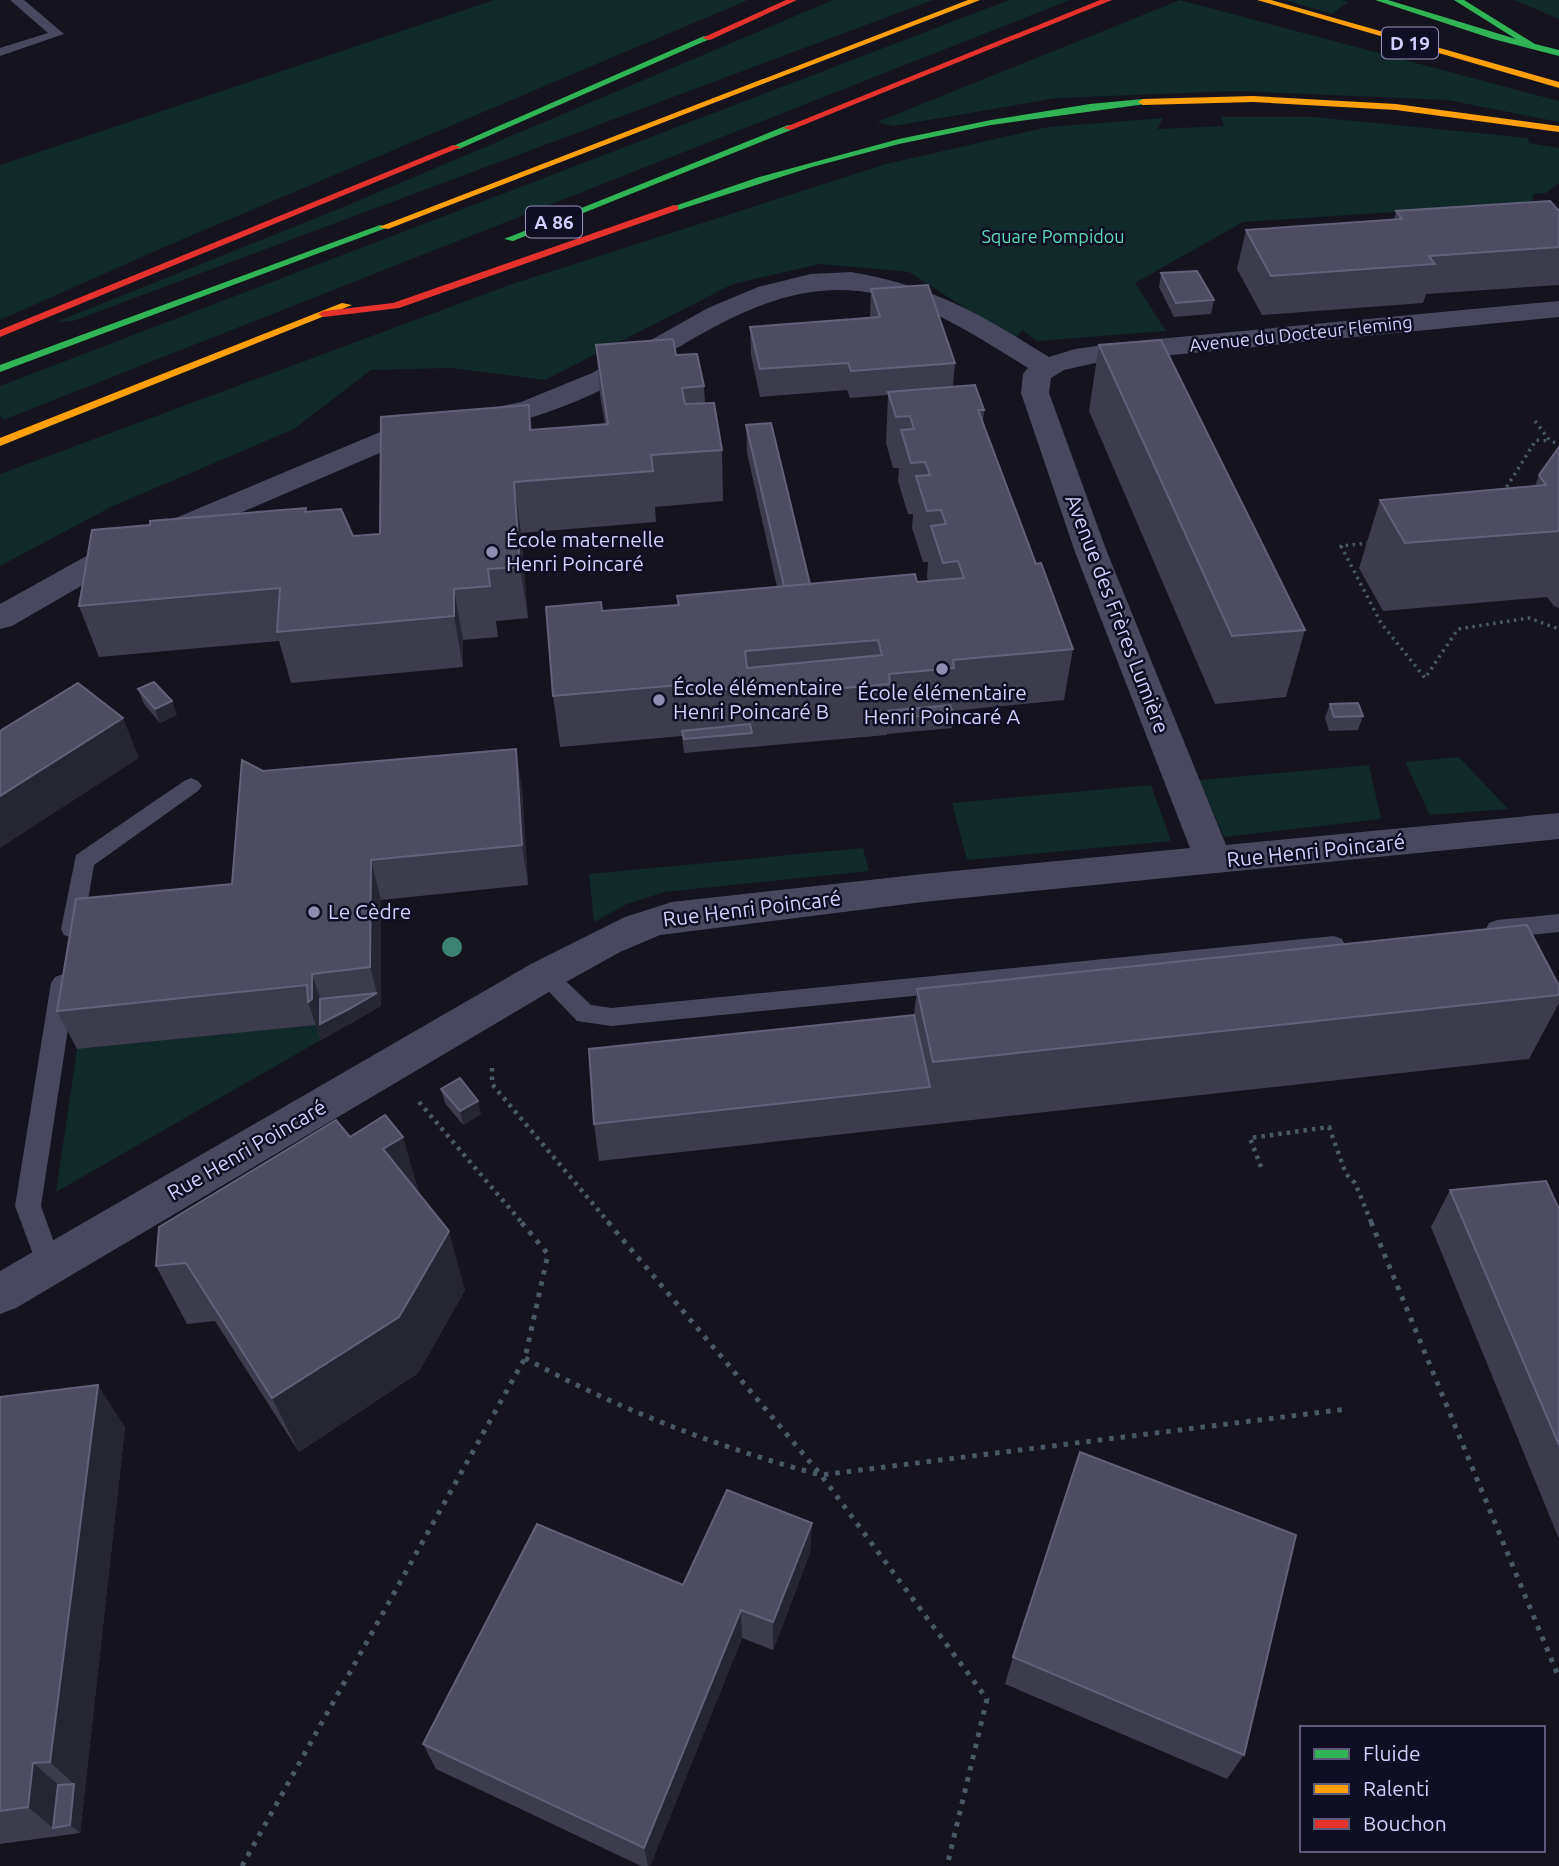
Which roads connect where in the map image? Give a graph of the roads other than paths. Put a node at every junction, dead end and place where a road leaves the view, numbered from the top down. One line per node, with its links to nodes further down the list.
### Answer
1 (16, 0): 9 (lane)
2 (793, 0): 17 (main road)
3 (976, 0): 19 (main road)
4 (1108, 0): 13 (main road, A 86)
5 (1261, 0): 11 (main road, D 19)
6 (1379, 0): 8 (main road, D 19)
7 (1458, 0): 8 (main road)
8 (1530, 44): 10 (main road, D 19)
9 (0, 52)
10 (1559, 53)
11 (1559, 85)
12 (1559, 129): 16 (main road)
13 (491, 247)
14 (375, 293): 16 (main road)
15 (1559, 309): 18 (street, Avenue du Docteur Fleming)
16 (324, 314): 20 (main road)
17 (0, 334)
18 (1046, 367): 21 (street); 24 (street, Avenue des Frères Lumière)
19 (0, 369)
20 (0, 442)
21 (0, 618)
22 (191, 786): 29 (lane)
23 (1559, 826): 24 (street, Rue Henri Poincaré)
24 (1214, 861): 28 (street, Rue Henri Poincaré)
25 (1559, 923): 26 (lane)
26 (1477, 931)
27 (1353, 944): 28 (lane)
28 (545, 975): 29 (street, Rue Henri Poincaré)
29 (49, 1265): 30 (street, Rue Henri Poincaré)
30 (0, 1294)

